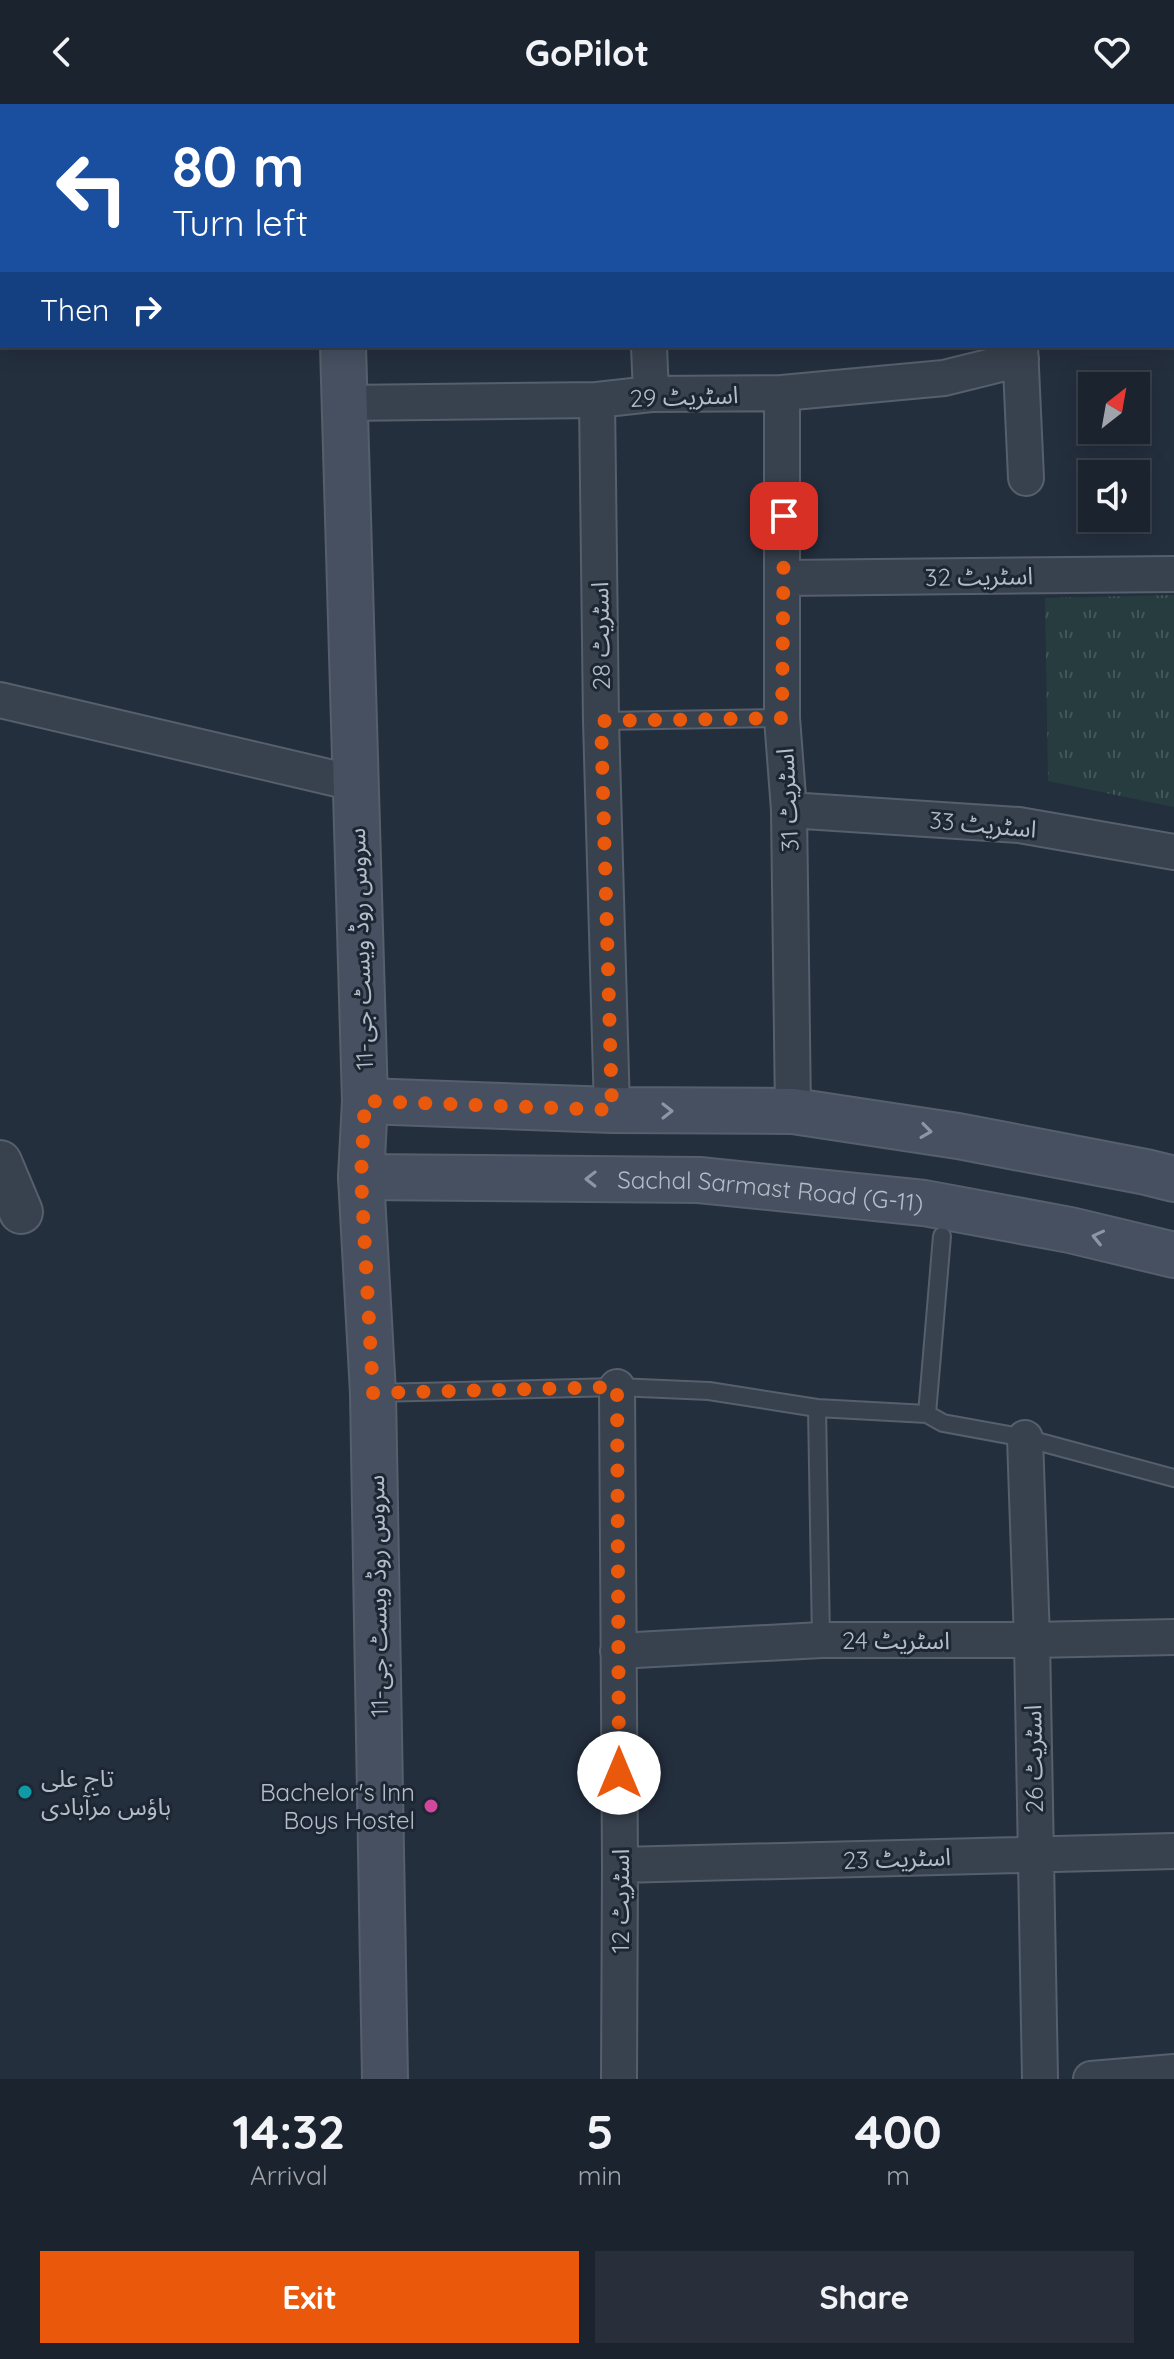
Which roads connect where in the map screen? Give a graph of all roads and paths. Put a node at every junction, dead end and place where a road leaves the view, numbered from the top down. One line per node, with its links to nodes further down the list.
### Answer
1 (343, 348): 7 (main road, سروس روڈ ویسٹ جی-11)
2 (649, 348): 5 (street)
3 (1020, 353): 4 (street, اسٹریٹ 29); 8 (street)
4 (782, 393): 5 (street, اسٹریٹ 29); 10 (street, اسٹریٹ 31)
5 (651, 394): 6 (street, اسٹریٹ 29)
6 (597, 400): 7 (street, اسٹریٹ 29); 13 (street, اسٹریٹ 28)
7 (344, 403): 14 (main road, سروس روڈ ویسٹ جی-11)
8 (1026, 478)
9 (1174, 574): 10 (street, اسٹریٹ 32)
10 (784, 578): 12 (street, اسٹریٹ 31)
11 (0, 700): 14 (street)
12 (782, 718): 13 (lane); 15 (street, اسٹریٹ 31)
13 (601, 721): 18 (street, اسٹریٹ 28)
14 (354, 783): 17 (main road, سروس روڈ ویسٹ جی-11)
15 (789, 810): 16 (street, اسٹریٹ 33); 19 (street, اسٹریٹ 31)
16 (1174, 852)
17 (365, 1101): 18 (main road); 21 (main road, سروس روڈ ویسٹ جی-11)
18 (612, 1110): 19 (main road, one-way to 19)
19 (793, 1111): 22 (main road, one-way to 22)
20 (0, 1162): 23 (street)
21 (361, 1177): 25 (main road, Sachal Sarmast Road (G-11), one-way to 21); 27 (main road, سروس روڈ ویسٹ جی-11)
22 (1174, 1179)
23 (21, 1212)
24 (942, 1236): 29 (lane)
25 (1174, 1255)
26 (617, 1387): 27 (lane); 28 (lane); 35 (street, اسٹریٹ 12)
27 (373, 1393): 40 (main road, سروس روڈ ویسٹ جی-11)
28 (817, 1408): 29 (lane); 33 (lane)
29 (927, 1414): 30 (lane)
30 (1025, 1438): 31 (lane); 34 (street, اسٹریٹ 26)
31 (1174, 1478)
32 (1174, 1637): 34 (street, اسٹریٹ 24)
33 (821, 1640): 34 (street, اسٹریٹ 24); 35 (street, اسٹریٹ 24)
34 (1032, 1640): 37 (street, اسٹریٹ 26)
35 (618, 1651): 38 (street, اسٹریٹ 12)
36 (1174, 1851): 37 (street, اسٹریٹ 23)
37 (1034, 1854): 38 (street, اسٹریٹ 23); 42 (street, اسٹریٹ 26)
38 (620, 1865): 41 (street, اسٹریٹ 12)
39 (1172, 2074): 43 (street)
40 (385, 2079)
41 (619, 2079)
42 (1040, 2079)
43 (1091, 2079)

